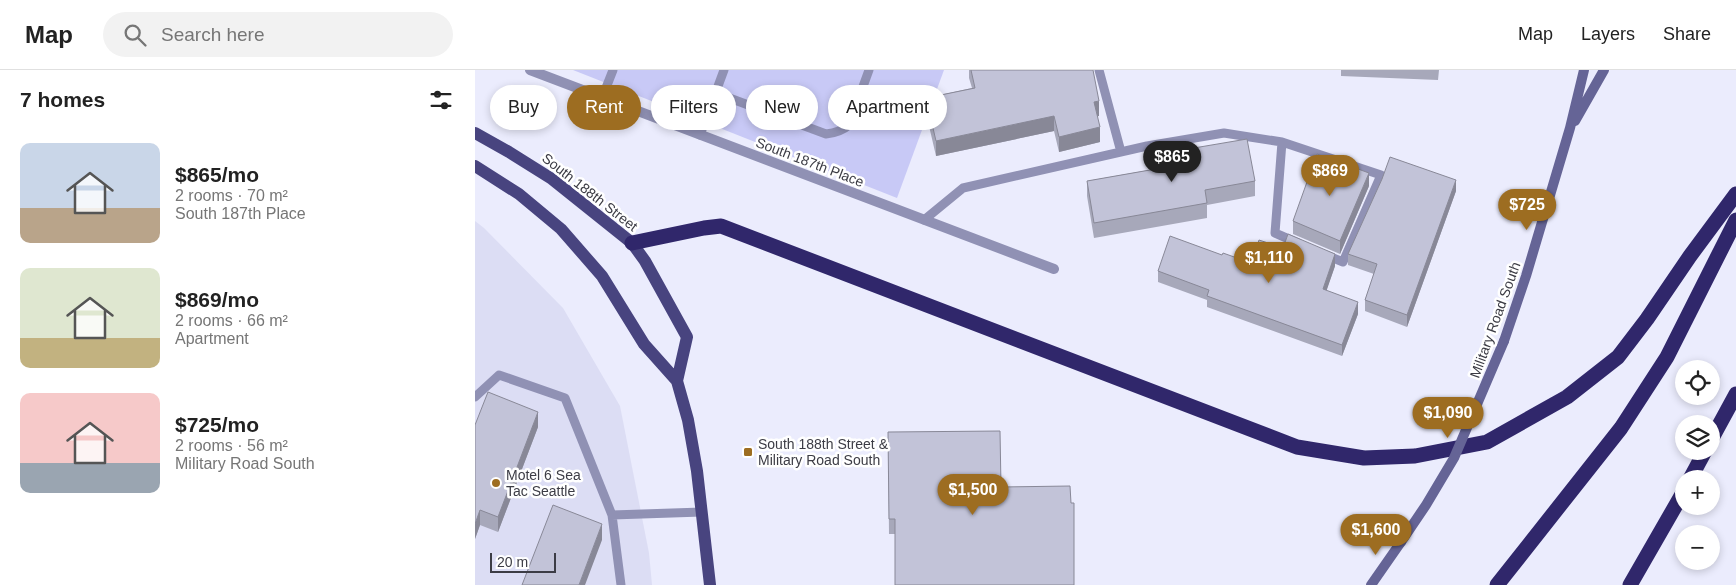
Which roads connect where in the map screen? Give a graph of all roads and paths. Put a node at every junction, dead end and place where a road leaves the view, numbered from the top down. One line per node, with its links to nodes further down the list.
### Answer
1 (530, 70): 8 (street, South 187th Place)
2 (613, 70): 9 (lane)
3 (724, 70): 10 (lane)
4 (869, 70): 11 (lane)
5 (1099, 70): 18 (lane)
6 (1584, 70): 13 (main road, Military Road South)
7 (1604, 70): 13 (main road, Military Road South)
8 (569, 85)
9 (607, 85)
10 (719, 85)
11 (736, 100)
12 (641, 113): 16 (street, South 187th Place)
13 (1570, 128): 34 (main road, Military Road South, bridge)
14 (702, 130): 16 (lane)
15 (475, 133): 23 (main road, South 188th Street)
16 (700, 135): 21 (street, South 187th Place)
17 (1282, 142): 17 (lane); 18 (lane)
18 (1121, 152): 21 (lane)
19 (475, 166): 25 (main road, South 188th Street)
20 (1736, 194): 23 (highway)
21 (924, 220): 24 (street, South 187th Place)
22 (1736, 220): 35 (highway)
23 (632, 243): 25 (main road, South 188th Street)
24 (1053, 269)
25 (677, 381): 30 (main road, South 188th Street)
26 (1736, 394): 28 (highway)
27 (475, 397): 31 (lane)
28 (1720, 423)
29 (1675, 507): 36 (highway)
30 (701, 512): 31 (lane); 33 (main road, South 188th Street)
31 (611, 515): 32 (lane)
32 (621, 585)
33 (710, 585)
34 (1371, 585)
35 (1497, 585)
36 (1630, 585)

